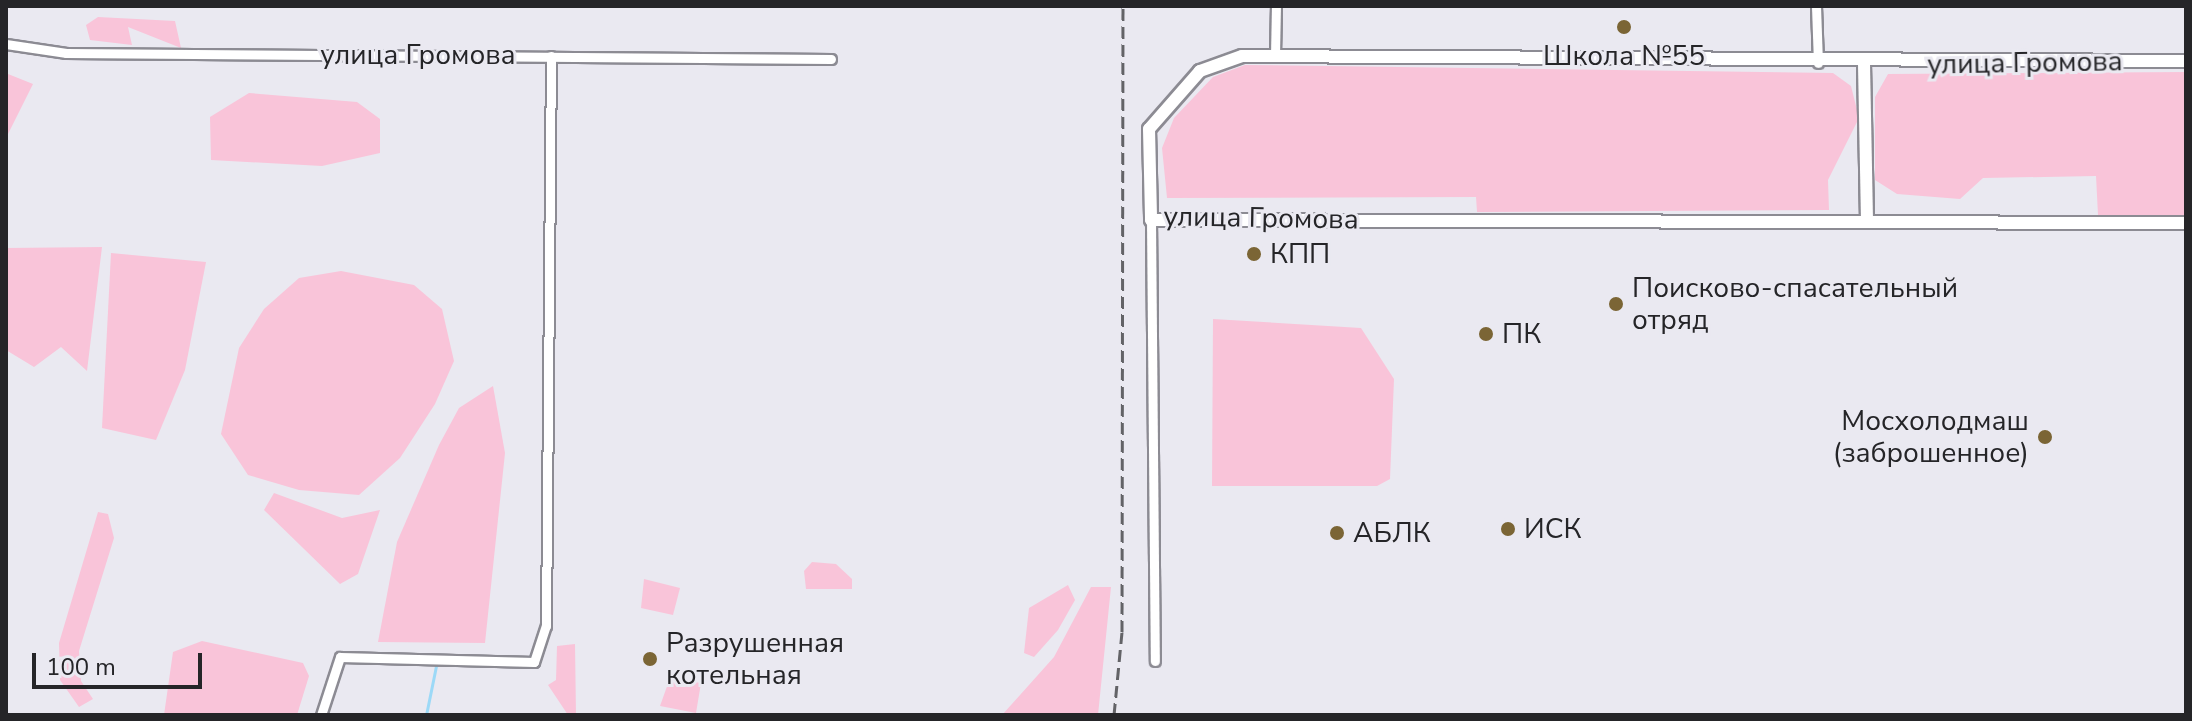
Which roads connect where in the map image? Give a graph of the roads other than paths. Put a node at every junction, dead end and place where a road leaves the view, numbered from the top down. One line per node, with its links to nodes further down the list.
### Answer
1 (1276, 6): 5 (street)
2 (1816, 6): 8 (street)
3 (6, 44): 4 (street, улица Громова)
4 (551, 56): 6 (street, улица Громова); 14 (street)
5 (1275, 56): 8 (street, улица Громова); 10 (street, улица Громова)
6 (831, 59)
7 (2186, 61): 9 (street, улица Громова)
8 (1818, 63): 9 (street, улица Громова)
9 (1864, 64): 11 (street)
10 (1151, 220): 11 (street, улица Громова); 13 (street)
11 (1867, 220): 12 (street, улица Громова)
12 (2186, 223)
13 (1155, 661)
14 (321, 715)

